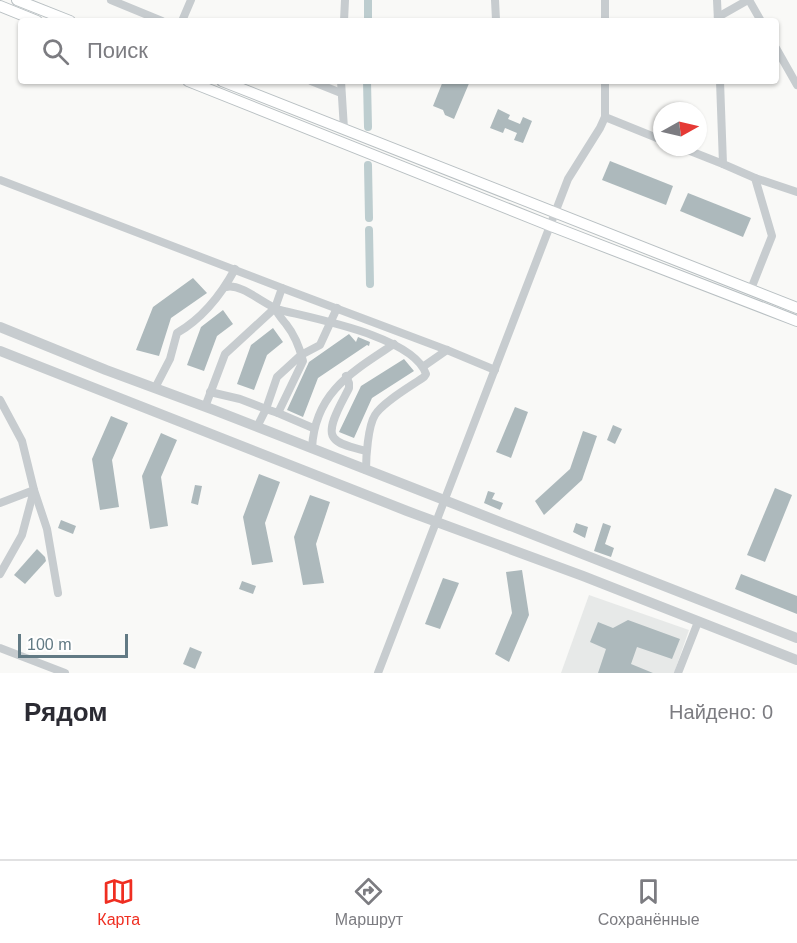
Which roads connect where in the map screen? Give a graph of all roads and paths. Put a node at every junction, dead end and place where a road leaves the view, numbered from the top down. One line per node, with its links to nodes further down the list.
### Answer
1 (17, 0): 11 (main road)
2 (111, 0): 12 (street)
3 (191, 0): 13 (street)
4 (345, 0): 14 (street)
5 (495, 0): 15 (street)
6 (605, 0): 16 (street)
7 (717, 0): 17 (street)
8 (748, 0): 18 (street); 19 (street)
9 (0, 6): 10 (main road)
10 (30, 18)
11 (62, 18)
12 (155, 18)
13 (183, 18)
14 (344, 18)
15 (496, 18)
16 (605, 18)
17 (718, 18)
18 (720, 18)
19 (758, 18)
20 (779, 53): 27 (street)
21 (196, 84): 38 (main road)
22 (230, 84): 30 (main road)
23 (319, 84): 28 (street)
24 (341, 84): 28 (street)
25 (605, 84): 29 (street)
26 (720, 84): 33 (street)
27 (797, 85)
28 (342, 93): 30 (street)
29 (605, 117): 31 (street); 37 (street)
30 (344, 129): 37 (main road)
31 (653, 136)
32 (703, 156): 33 (street)
33 (723, 164): 34 (street)
34 (755, 178): 36 (street); 42 (street)
35 (0, 180): 39 (street)
36 (797, 192)
37 (555, 212): 38 (street); 42 (main road)
38 (550, 226): 43 (main road); 55 (street)
39 (235, 269): 40 (street); 41 (street)
40 (226, 287): 44 (street); 57 (street)
41 (282, 288): 44 (street); 45 (street)
42 (755, 291): 43 (main road); 46 (main road)
43 (754, 304): 47 (main road)
44 (274, 308): 48 (street); 53 (street); 58 (street)
45 (337, 308): 48 (street); 51 (street)
46 (797, 308)
47 (797, 321)
48 (331, 324): 50 (street); 53 (street)
49 (0, 327): 57 (street)
50 (394, 344): 54 (street); 56 (street)
51 (447, 350): 54 (street); 55 (street)
52 (0, 351): 71 (street)
53 (301, 355): 61 (street); 62 (street)
54 (424, 366): 66 (street)
55 (495, 370): 69 (street)
56 (346, 376): 64 (street); 66 (street)
57 (155, 388): 60 (street)
58 (210, 392): 60 (street); 61 (street)
59 (0, 400): 68 (street)
60 (205, 406): 63 (street)
61 (266, 409): 62 (street); 63 (street)
62 (278, 413): 64 (street)
63 (257, 427): 65 (street)
64 (313, 428): 65 (street)
65 (312, 448): 67 (street)
66 (366, 451): 67 (street)
67 (366, 470): 69 (street)
68 (34, 490): 70 (street); 72 (street); 73 (street)
69 (444, 500): 71 (street); 75 (street)
70 (0, 503)
71 (436, 521): 74 (street); 79 (street)
72 (0, 574)
73 (58, 592)
74 (698, 622): 77 (street); 80 (street)
75 (797, 638)
76 (0, 648): 78 (street)
77 (797, 660)
78 (65, 673)
79 (378, 673)
80 (678, 673)

